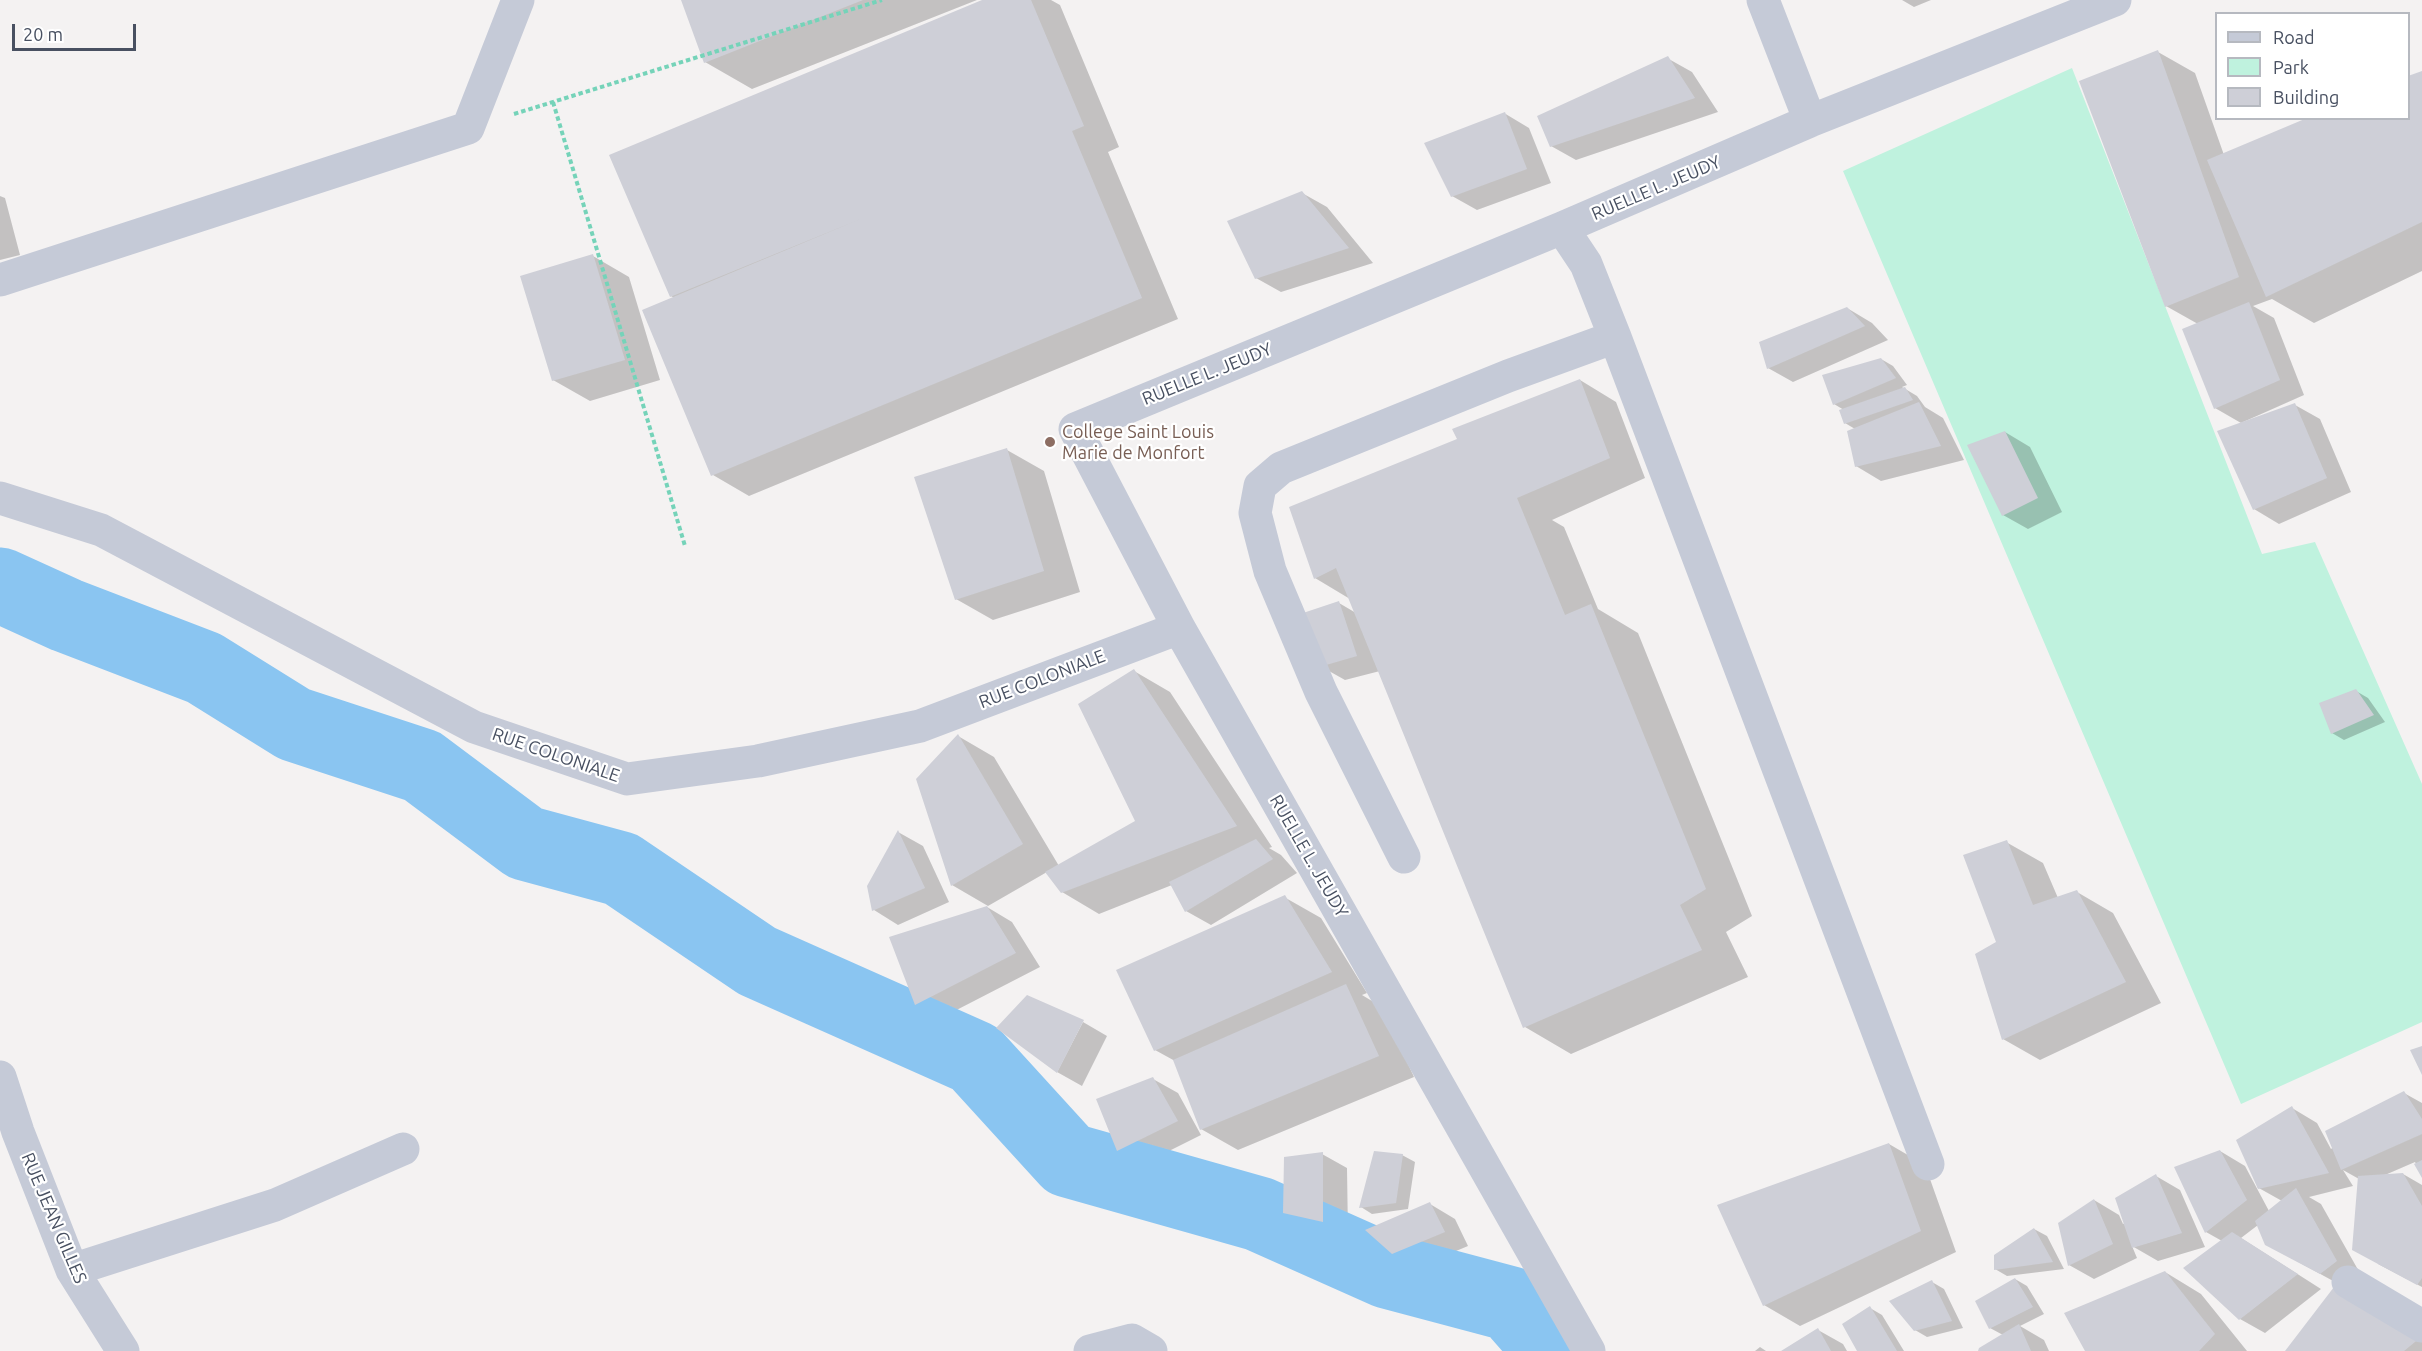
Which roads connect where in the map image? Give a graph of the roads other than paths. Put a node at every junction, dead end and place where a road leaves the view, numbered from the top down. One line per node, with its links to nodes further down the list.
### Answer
1 (518, 0): 6 (street)
2 (1763, 0): 4 (street)
3 (2115, 0): 4 (street, RUELLE L. JEUDY)
4 (1810, 121): 5 (street, RUELLE L. JEUDY)
5 (1562, 228): 7 (street); 9 (street, RUELLE L. JEUDY)
6 (0, 280)
7 (1615, 337): 10 (street); 13 (street)
8 (0, 498): 9 (street, RUE COLONIALE)
9 (1179, 628): 20 (street, RUELLE L. JEUDY)
10 (1404, 857)
11 (0, 1077): 14 (street, RUE JEAN GILLES)
12 (403, 1149): 14 (street)
13 (1928, 1164)
14 (72, 1270): 17 (street, RUE JEAN GILLES)
15 (2348, 1282): 16 (street)
16 (2422, 1326)
17 (123, 1351)
18 (1090, 1351): 19 (street)
19 (1151, 1351)
20 (1589, 1351)

